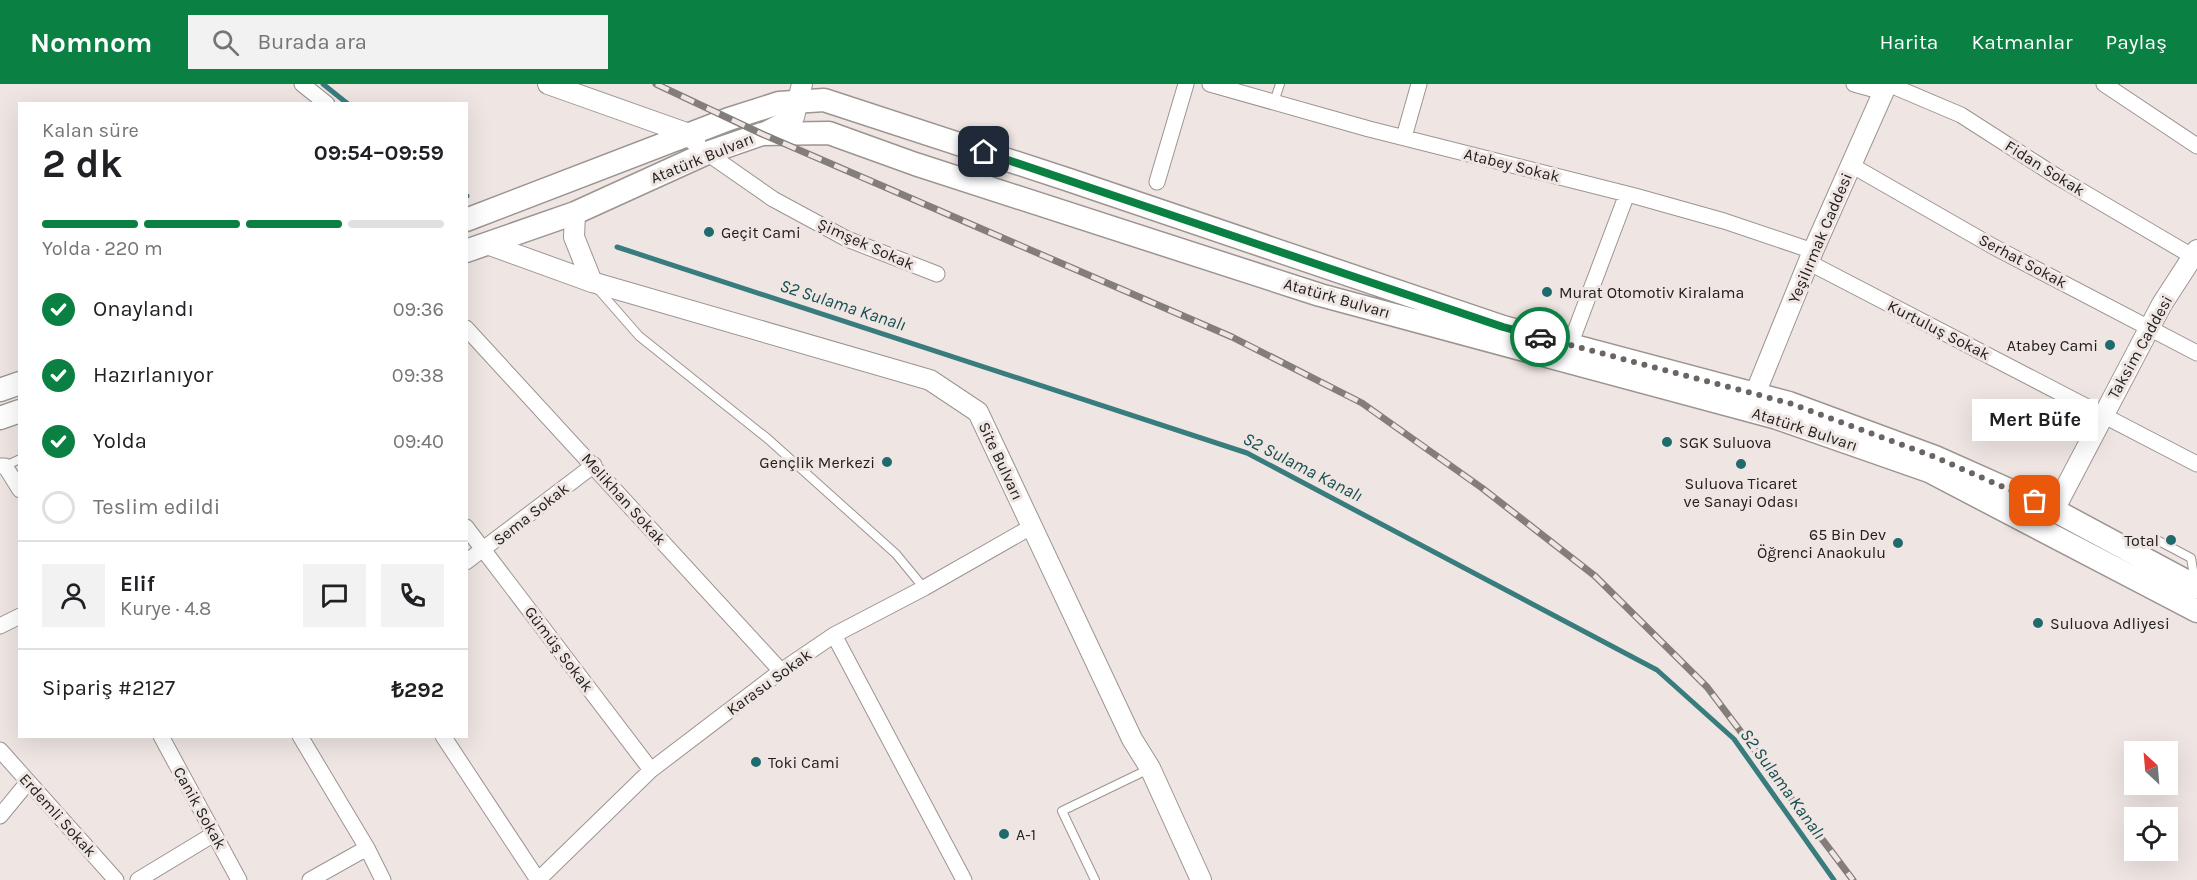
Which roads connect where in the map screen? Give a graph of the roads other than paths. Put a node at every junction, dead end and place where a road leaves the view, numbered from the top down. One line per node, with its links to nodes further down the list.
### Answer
1 (302, 84): 11 (street)
2 (548, 84): 13 (street)
3 (1185, 84): 19 (street)
4 (1210, 84): 12 (street, Atabey Sokak)
5 (1280, 84): 12 (lane)
6 (1419, 84): 15 (street)
7 (1854, 84): 9 (street, Fidan Sokak)
8 (2104, 84): 16 (street)
9 (1886, 87): 18 (street, Yeşilırmak Caddesi); 24 (street, Fidan Sokak)
10 (800, 93): 13 (main road, Atatürk Bulvarı); 14 (street); 30 (main road, Atatürk Bulvarı)
11 (324, 102)
12 (1274, 102): 15 (street, Atabey Sokak)
13 (689, 134): 17 (street); 22 (main road, Atatürk Bulvarı)
14 (762, 134): 17 (main road, Atatürk Bulvarı); 34 (main road, Atatürk Bulvarı)
15 (1404, 137): 20 (street, Atabey Sokak)
16 (2197, 146)
17 (706, 153): 21 (main road, Atatürk Bulvarı); 26 (street, Şimşek Sokak)
18 (1851, 165): 25 (street, Yeşilırmak Caddesi); 28 (street, Serhat Sokak)
19 (1156, 182)
20 (1627, 194): 25 (street, Atabey Sokak); 30 (street)
21 (575, 213): 23 (main road, Atatürk Bulvarı); 27 (street)
22 (469, 216)
23 (477, 248): 27 (street, Site Bulvarı)
24 (2195, 255): 28 (street, Taksim Caddesi)
25 (1810, 257): 34 (street, Yeşilırmak Caddesi); 36 (street, Kurtuluş Sokak)
26 (937, 274)
27 (592, 282): 44 (street, Site Bulvarı); 49 (lane)
28 (2150, 327): 31 (street, Serhat Sokak); 36 (street, Taksim Caddesi)
29 (468, 330): 40 (street, Melikhan Sokak)
30 (1570, 345): 34 (main road, Atatürk Bulvarı)
31 (2197, 353)
32 (18, 384): 33 (main road)
33 (0, 390)
34 (1752, 402): 43 (main road, Atatürk Bulvarı); 50 (main road, Atatürk Bulvarı)
35 (18, 412): 37 (main road)
36 (2103, 415): 39 (street, Kurtuluş Sokak); 43 (street, Taksim Caddesi)
37 (0, 418)
38 (18, 460): 41 (lane)
39 (2197, 464)
40 (594, 465): 46 (street, Sema Sokak); 54 (street, Melikhan Sokak)
41 (2, 466): 42 (street)
42 (18, 487)
43 (2054, 510): 48 (main road, Atatürk Bulvarı)
44 (1031, 527): 49 (street, Karasu Sokak); 59 (street, Site Bulvarı)
45 (468, 531): 46 (street, Gümüş Sokak)
46 (484, 551): 47 (street, Sema Sokak); 60 (street, Gümüş Sokak)
47 (468, 561)
48 (2196, 587)
49 (924, 588): 53 (street, Karasu Sokak)
50 (2197, 611)
51 (18, 617): 52 (street)
52 (0, 626)
53 (834, 635): 54 (street, Karasu Sokak); 71 (street)
54 (781, 671): 60 (street, Karasu Sokak)
55 (162, 738): 63 (street, Canik Sokak)
56 (301, 738): 64 (street)
57 (444, 738): 70 (street)
58 (0, 750): 61 (street, Erdemli Sokak)
59 (1150, 768): 72 (lane); 73 (street, Site Bulvarı)
60 (651, 770): 70 (street, Karasu Sokak)
61 (28, 782): 62 (street); 65 (street, Erdemli Sokak)
62 (0, 816)
63 (214, 834): 66 (street); 67 (street, Canik Sokak)
64 (367, 849): 68 (street); 69 (street)
65 (116, 880)
66 (138, 880)
67 (239, 880)
68 (310, 880)
69 (383, 880)
70 (538, 880)
71 (964, 880)
72 (1095, 880)
73 (1201, 880)

